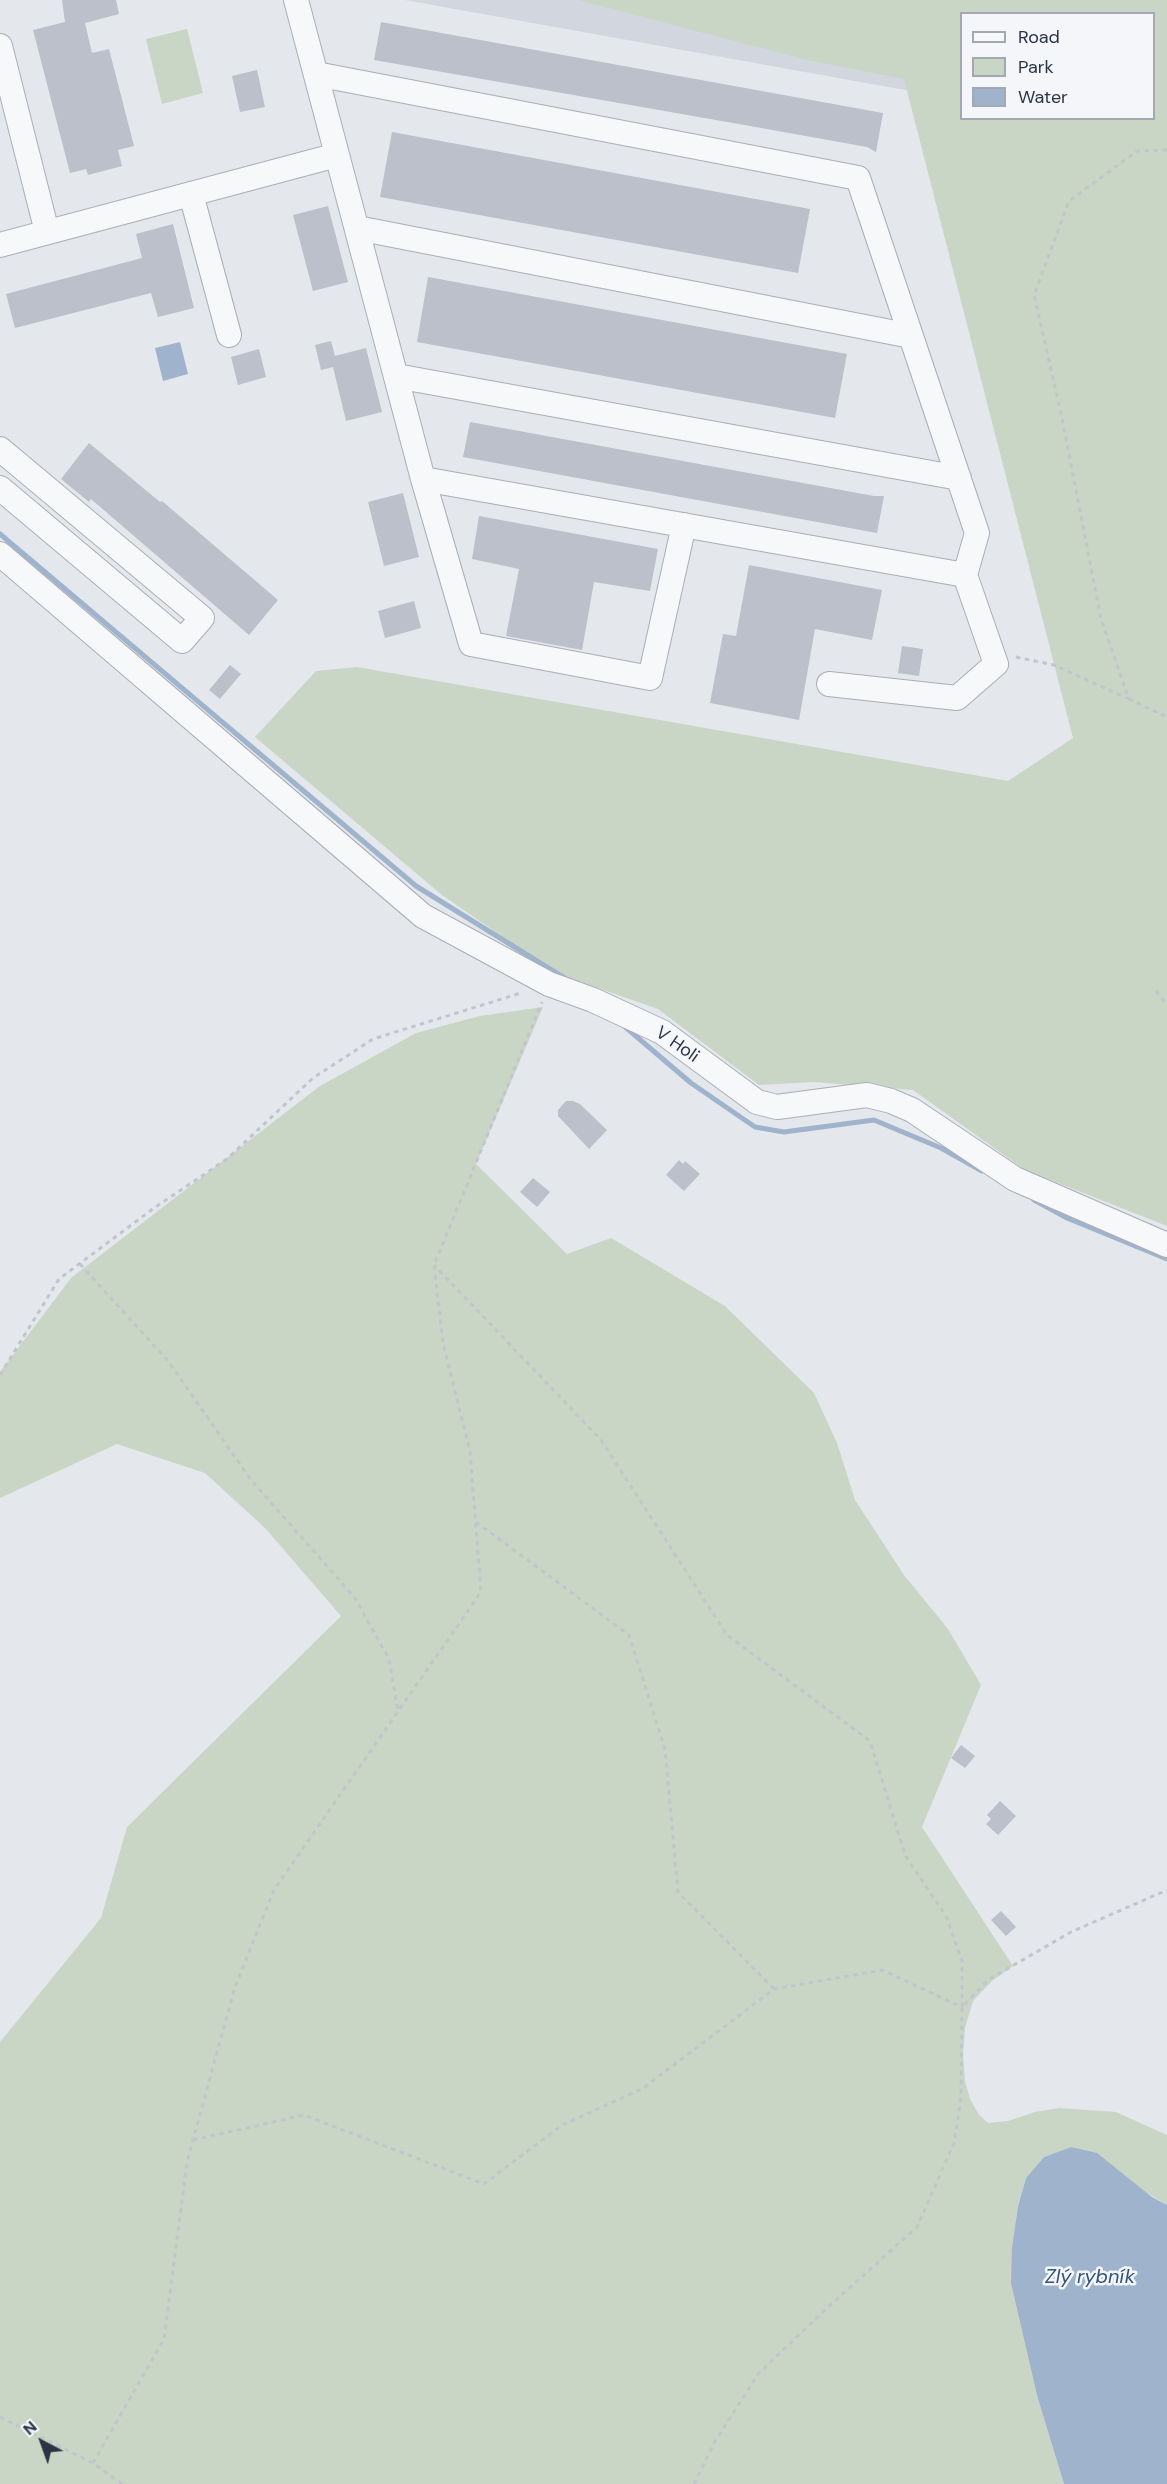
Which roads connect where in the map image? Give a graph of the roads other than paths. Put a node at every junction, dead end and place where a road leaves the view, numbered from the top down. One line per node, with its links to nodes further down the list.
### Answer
1 (296, 0): 3 (street)
2 (0, 46): 7 (street)
3 (316, 74): 4 (street); 10 (street)
4 (337, 155): 5 (street); 6 (street)
5 (191, 194): 7 (street); 9 (street)
6 (357, 228): 10 (street); 11 (street)
7 (47, 232): 8 (street)
8 (0, 244)
9 (229, 335)
10 (911, 336): 13 (street)
11 (396, 376): 13 (street); 14 (street)
12 (0, 449): 15 (street)
13 (959, 478): 18 (street)
14 (423, 479): 16 (street); 16 (street)
15 (0, 488)
16 (684, 525): 18 (street)
17 (0, 554): 20 (street, V Holi)
18 (965, 575): 19 (street)
19 (829, 684)
20 (1167, 1245)

